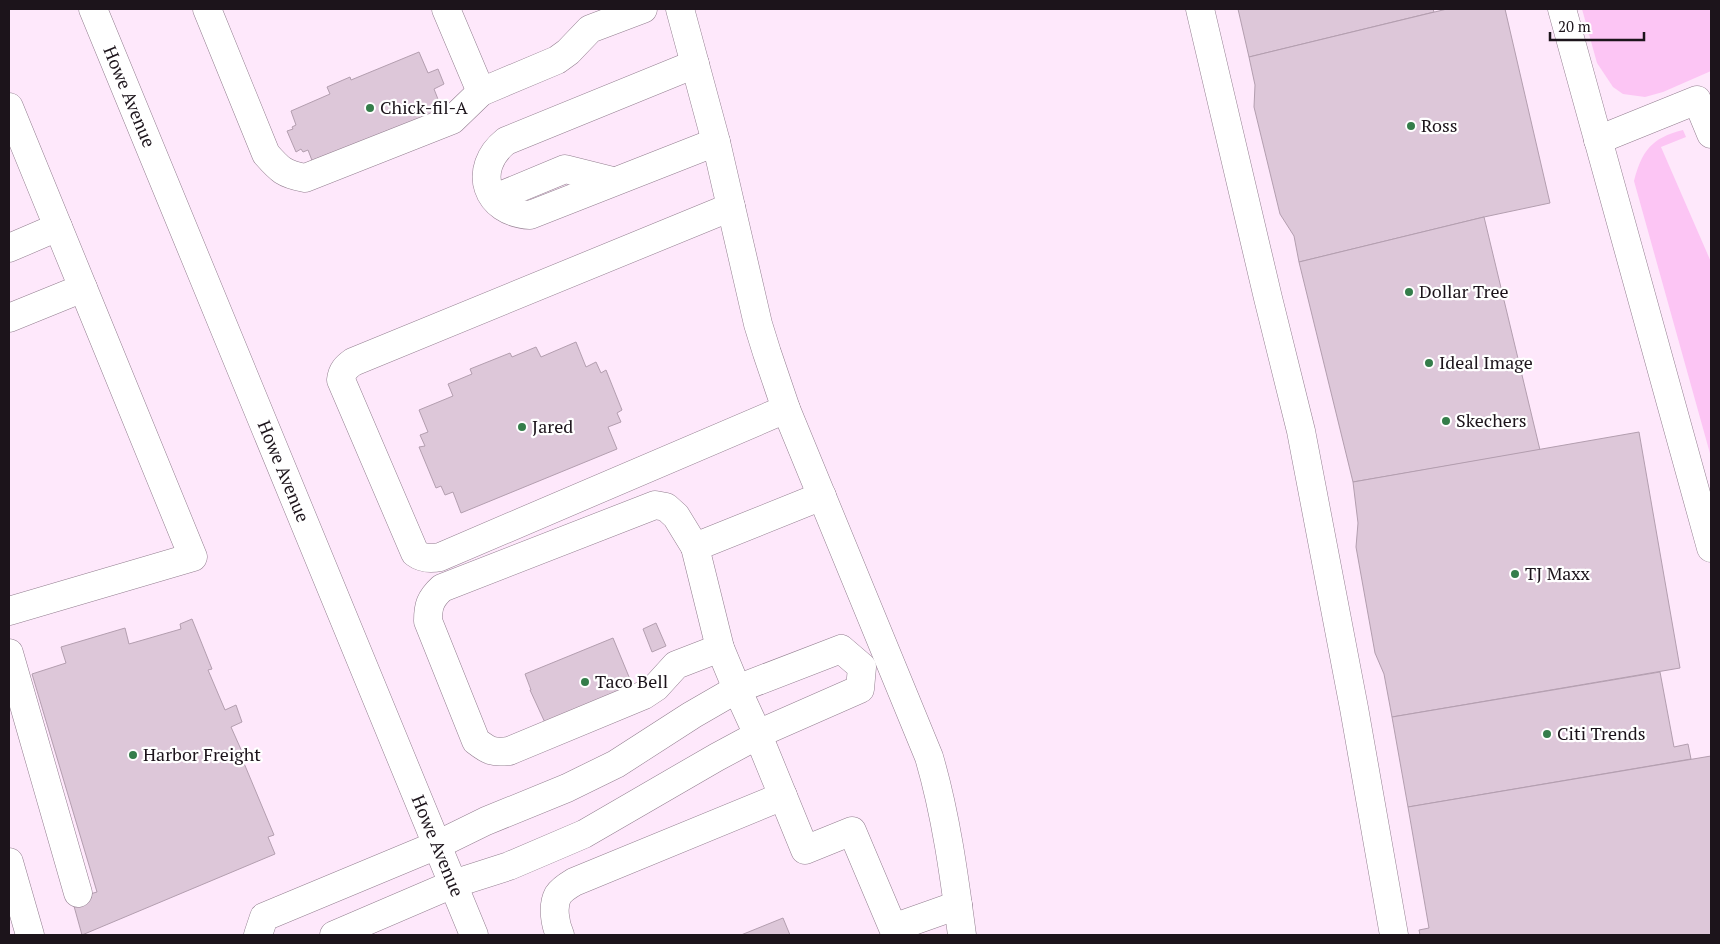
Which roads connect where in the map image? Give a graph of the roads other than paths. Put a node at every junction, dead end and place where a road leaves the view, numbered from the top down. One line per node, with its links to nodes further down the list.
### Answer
1 (93, 9): 33 (street, Howe Avenue)
2 (207, 9): 9 (street)
3 (446, 9): 9 (street)
4 (643, 9): 9 (street)
5 (680, 9): 8 (street)
6 (1200, 9): 45 (street)
7 (1562, 9): 13 (street)
8 (695, 64): 14 (street); 14 (street)
9 (481, 92)
10 (1704, 97): 12 (street); 13 (street)
11 (9, 106): 16 (street)
12 (1711, 134)
13 (1598, 140): 24 (street)
14 (716, 142): 15 (street)
15 (731, 207): 21 (street); 21 (street)
16 (55, 219): 17 (street); 18 (street); 19 (street)
17 (9, 227)
18 (9, 248)
19 (84, 288): 20 (street); 25 (street)
20 (9, 318)
21 (786, 409): 22 (street)
22 (822, 496): 23 (street); 28 (street)
23 (695, 547): 26 (street); 26 (street)
24 (1711, 548)
25 (9, 611)
26 (720, 648): 30 (street)
27 (9, 653): 36 (street)
28 (888, 656): 29 (street); 37 (street)
29 (862, 667): 30 (street); 31 (street)
30 (736, 689): 31 (street); 33 (street)
31 (758, 735): 32 (street); 35 (street)
32 (783, 796): 38 (street); 43 (street)
33 (437, 845): 35 (street, Howe Avenue); 40 (street)
34 (9, 862): 39 (street)
35 (453, 884): 41 (street); 42 (street, Howe Avenue)
36 (78, 893)
37 (958, 905): 38 (street); 44 (street)
38 (894, 932)
39 (30, 935)
40 (258, 935)
41 (334, 935)
42 (474, 935)
43 (560, 935)
44 (962, 935)
45 (1394, 935)

